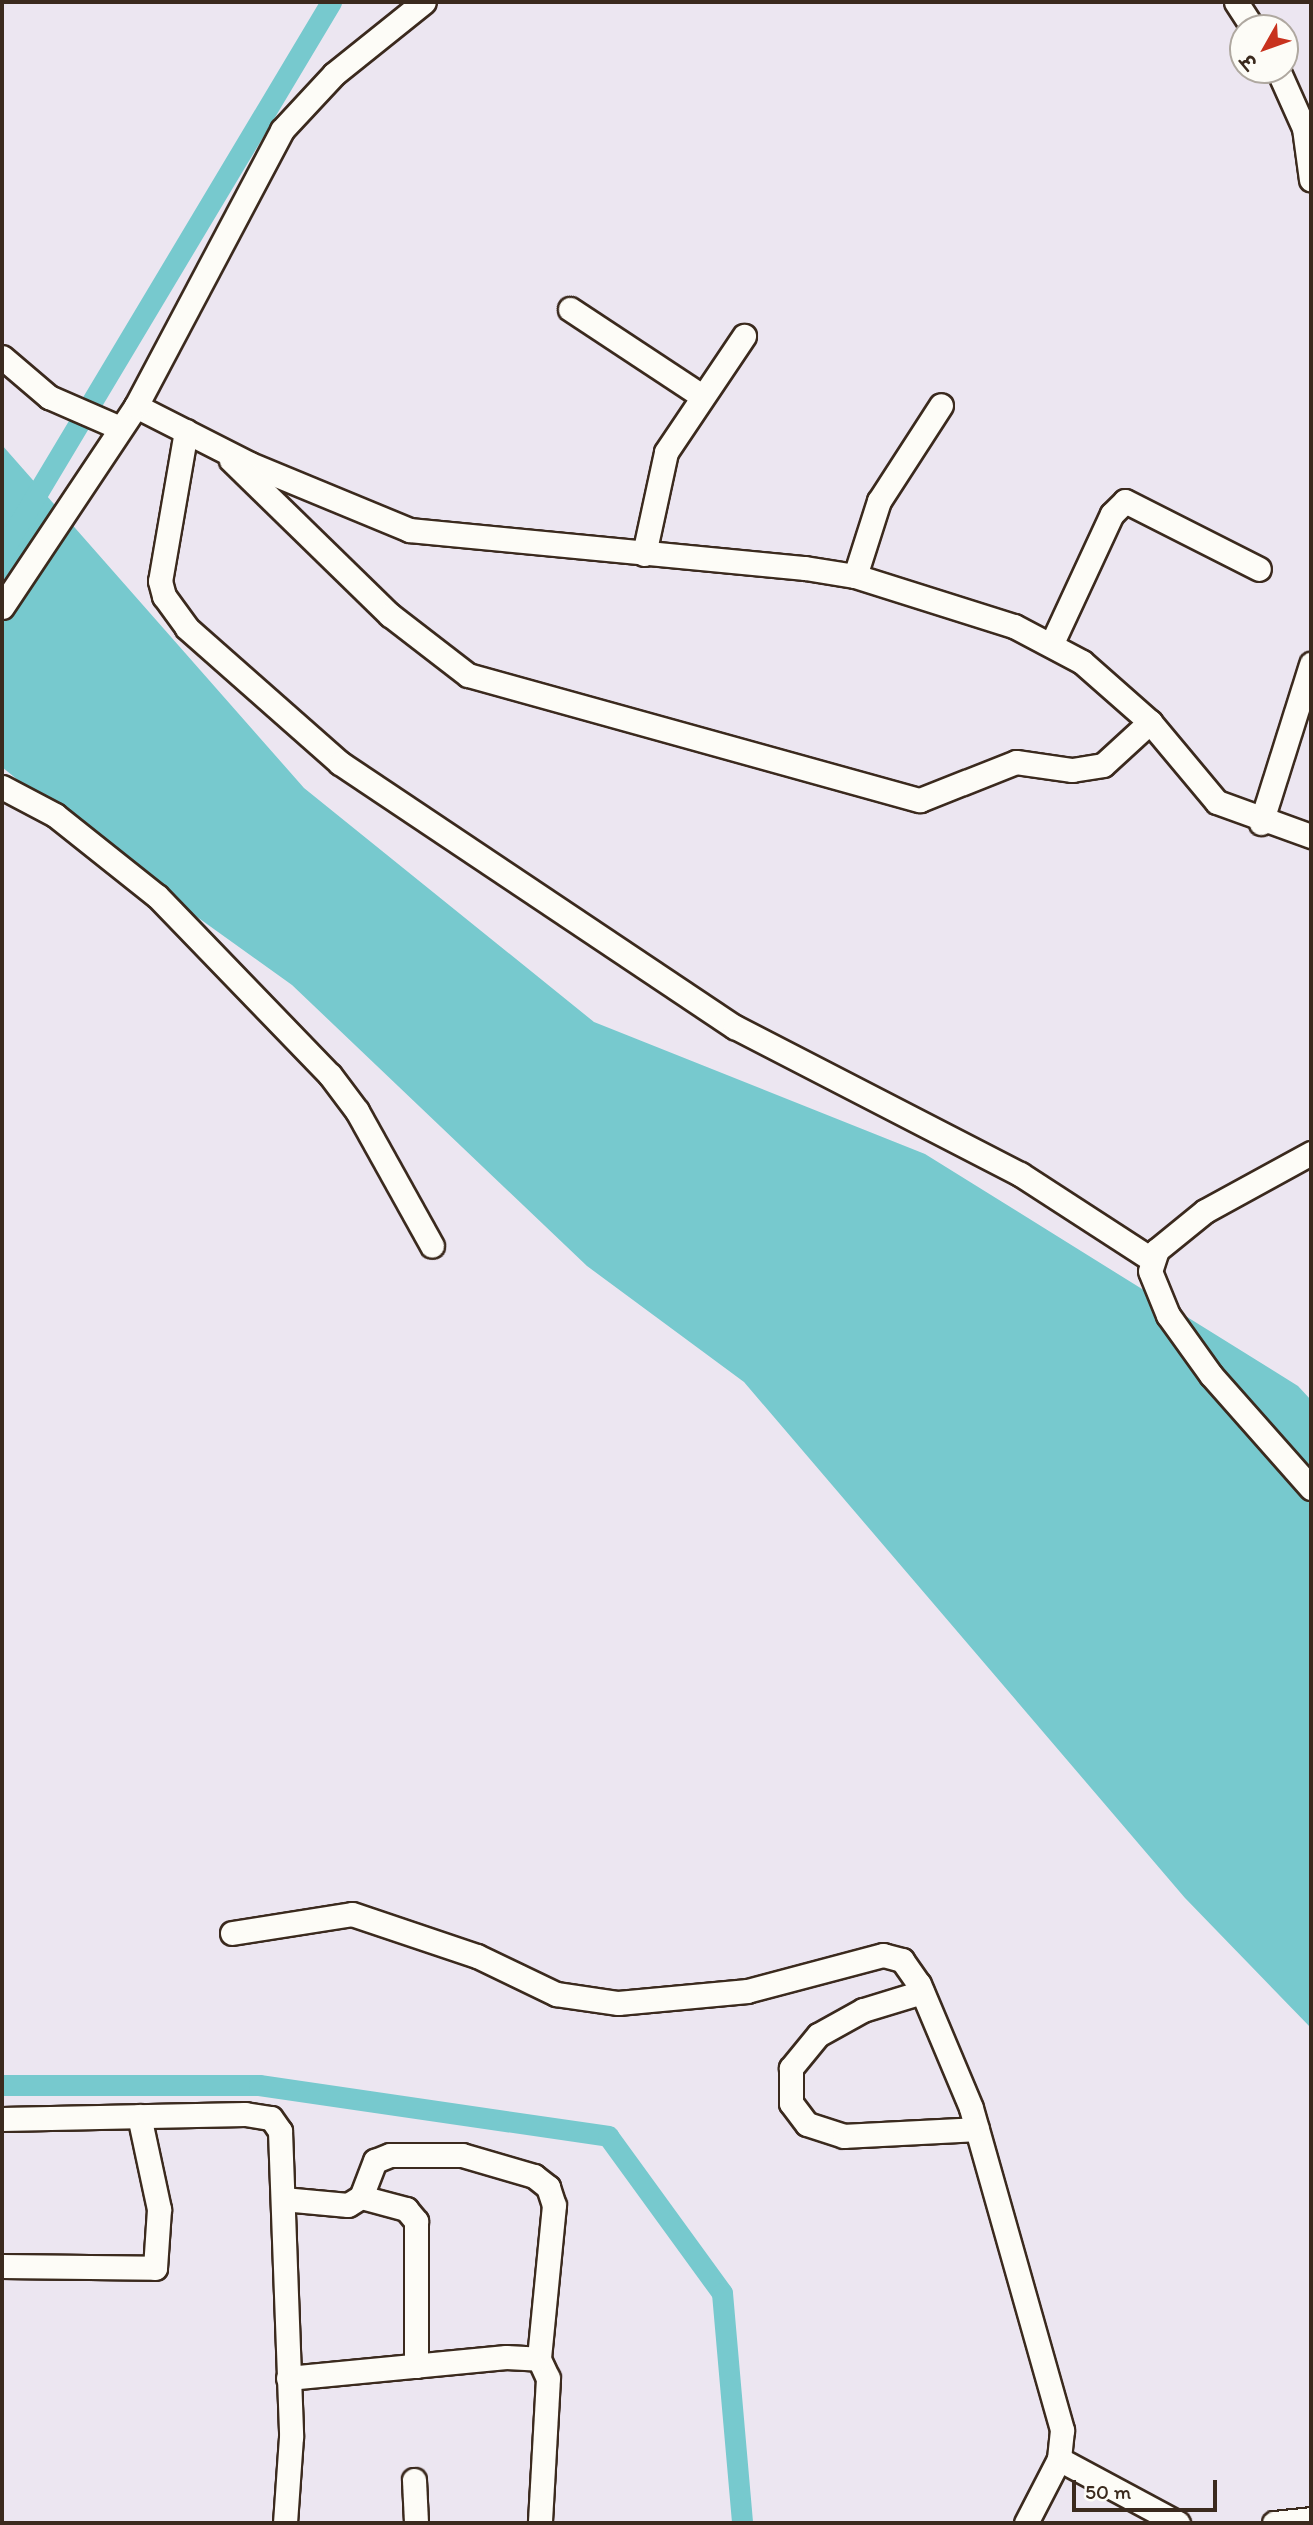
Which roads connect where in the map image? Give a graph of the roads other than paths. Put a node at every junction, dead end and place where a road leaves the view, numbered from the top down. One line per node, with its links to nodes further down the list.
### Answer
1 (424, 2): 9 (street)
2 (1284, 84): 3 (street)
3 (1311, 180)
4 (570, 309): 7 (street)
5 (744, 336): 7 (street)
6 (2, 357): 10 (street)
7 (702, 396): 13 (street)
8 (941, 405): 15 (street)
9 (136, 406): 10 (street); 11 (street)
10 (118, 431): 16 (street)
11 (186, 431): 12 (street); 25 (street)
12 (220, 449): 13 (street); 19 (street)
13 (644, 554): 15 (street)
14 (1259, 569): 17 (street)
15 (855, 576): 17 (street)
16 (2, 607)
17 (1052, 643): 19 (street)
18 (1311, 664): 21 (street)
19 (1150, 722): 21 (street)
20 (2, 787): 24 (street)
21 (1261, 823): 22 (street)
22 (1311, 836)
23 (1311, 1153): 25 (street)
24 (432, 1246)
25 (1151, 1259): 26 (street)
26 (1311, 1488)
27 (232, 1933): 28 (street)
28 (922, 1992): 31 (street); 31 (street)
29 (139, 2116): 30 (street); 33 (street); 34 (street)
30 (2, 2119)
31 (977, 2129): 38 (street)
32 (361, 2197): 33 (street); 35 (street); 36 (street)
33 (283, 2199): 37 (street)
34 (2, 2266)
35 (539, 2359): 36 (street); 43 (street)
36 (416, 2366): 37 (street)
37 (288, 2378): 41 (street)
38 (1059, 2459): 44 (street); 45 (street)
39 (414, 2480): 42 (street)
40 (1311, 2519): 46 (street)
41 (285, 2523)
42 (416, 2523)
43 (540, 2523)
44 (1026, 2523)
45 (1178, 2523)
46 (1274, 2523)

